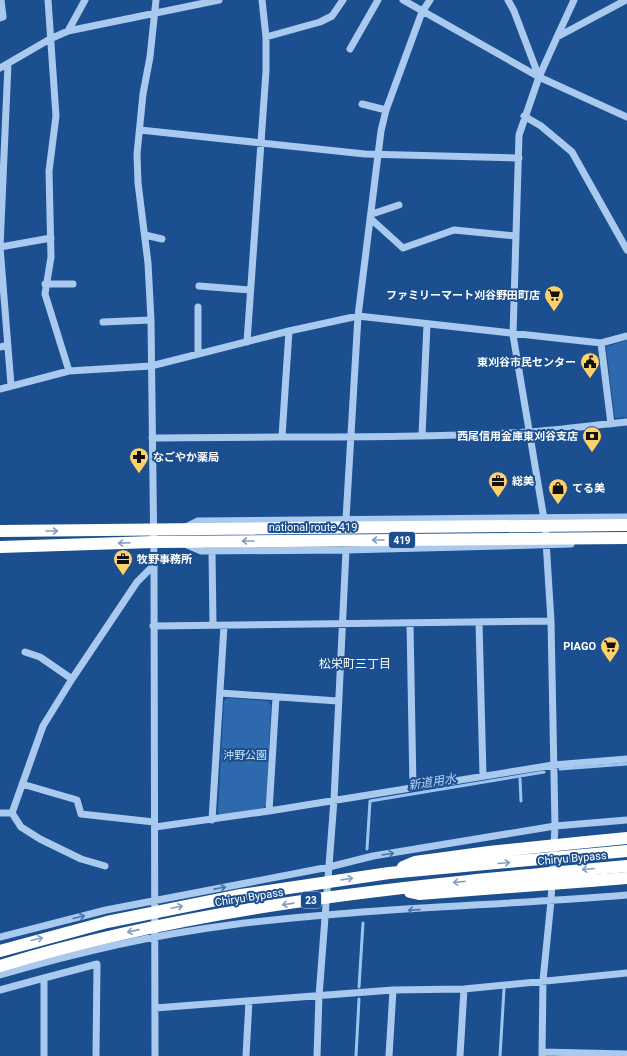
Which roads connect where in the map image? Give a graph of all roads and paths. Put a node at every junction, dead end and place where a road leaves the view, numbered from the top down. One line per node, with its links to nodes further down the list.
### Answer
1 (1, 0): 17 (street)
2 (48, 0): 21 (street)
3 (85, 0): 18 (street)
4 (156, 0): 16 (street)
5 (219, 0): 14 (street)
6 (262, 0): 19 (street)
7 (343, 0): 19 (street)
8 (378, 0): 22 (street)
9 (403, 0): 15 (street)
10 (430, 0): 15 (street)
11 (508, 0): 25 (street)
12 (574, 0): 20 (street)
13 (626, 0): 20 (street)
14 (191, 3): 16 (street)
15 (422, 12): 25 (street); 27 (street)
16 (154, 13): 18 (street); 30 (street)
17 (0, 18)
18 (68, 31): 21 (street)
19 (266, 37): 31 (street)
20 (557, 37): 25 (street)
21 (50, 39): 23 (street); 38 (street)
22 (350, 49)
23 (8, 64): 24 (street); 40 (street)
24 (0, 68)
25 (539, 77): 28 (street); 29 (street)
26 (362, 104): 27 (street)
27 (386, 110): 32 (street)
28 (524, 116): 33 (street); 41 (street)
29 (627, 117)
30 (140, 130): 31 (street); 36 (street)
31 (261, 142): 32 (street); 45 (street)
32 (378, 153): 33 (street); 35 (street)
33 (519, 158): 37 (street)
34 (399, 205): 35 (street)
35 (371, 216): 37 (street); 47 (street)
36 (145, 235): 39 (street); 48 (street)
37 (516, 236): 52 (street)
38 (51, 238): 40 (street); 42 (street)
39 (162, 239)
40 (0, 247): 56 (street)
41 (627, 250)
42 (45, 284): 43 (street); 60 (street)
43 (72, 284)
44 (199, 286): 45 (street)
45 (250, 290): 54 (street)
46 (198, 307): 58 (street)
47 (358, 316): 50 (street); 51 (street); 68 (street)
48 (151, 320): 49 (street); 59 (street)
49 (103, 322)
50 (427, 324): 52 (street); 66 (street)
51 (289, 331): 54 (street); 67 (street)
52 (513, 335): 55 (street); 65 (street)
53 (627, 336): 55 (street)
54 (247, 342): 58 (street)
55 (600, 343): 64 (street)
56 (8, 345): 57 (street); 61 (street)
57 (0, 347)
58 (198, 354): 59 (street)
59 (151, 366): 60 (street); 69 (street)
60 (69, 371): 61 (street)
61 (11, 386): 62 (street)
62 (0, 389)
63 (627, 422): 64 (street)
64 (611, 424): 65 (street)
65 (528, 432): 66 (street); 72 (street)
66 (422, 435): 68 (street)
67 (282, 436): 68 (street); 69 (street)
68 (351, 436): 71 (street)
69 (152, 438): 75 (street)
70 (627, 517): 72 (street)
71 (346, 519): 72 (street); 76 (street)
72 (544, 521): 73 (highway, national route 419 / 419); 76 (highway, national route 419 / 419); 78 (street)
73 (627, 525)
74 (0, 531): 75 (highway, national route 419 / 419, one-way to 75)
75 (153, 536): 76 (highway, national route 419 / 419); 80 (highway, national route 419 / 419, one-way to 80); 83 (street)
76 (178, 536): 78 (highway, national route 419 / 419, one-way to 76); 82 (street)
77 (627, 538): 78 (highway, national route 419 / 419)
78 (547, 542): 79 (street); 81 (street); 84 (street)
79 (627, 543)
80 (0, 548)
81 (346, 550): 82 (street); 86 (street)
82 (212, 551): 88 (street)
83 (154, 565): 89 (street); 92 (street)
84 (551, 621): 85 (street); 97 (street)
85 (479, 622): 87 (street); 98 (street)
86 (342, 624): 87 (street); 90 (street); 95 (street)
87 (410, 624): 100 (street)
88 (213, 625): 89 (street); 90 (street)
89 (153, 626): 107 (street)
90 (224, 626): 93 (street)
91 (25, 652): 92 (street)
92 (72, 679): 99 (street)
93 (220, 693): 94 (street); 105 (street)
94 (276, 697): 95 (street); 102 (street)
95 (338, 701): 101 (street)
96 (627, 759): 97 (street)
97 (553, 765): 98 (street); 108 (street)
98 (483, 776): 100 (street)
99 (22, 784): 104 (street); 107 (street)
100 (413, 788): 101 (street)
101 (334, 800): 102 (street); 113 (street)
102 (270, 812): 105 (street)
103 (0, 813): 104 (street)
104 (12, 813): 111 (street)
105 (212, 820): 107 (street)
106 (627, 820): 108 (street)
107 (155, 825): 118 (street)
108 (555, 826): 113 (street, one-way to 108); 119 (street)
109 (627, 838): 114 (highway, bridge)
110 (627, 851): 114 (highway, Chiryu Bypass / 23, one-way to 110, bridge)
111 (105, 866)
112 (627, 866): 116 (highway, Chiryu Bypass / 23, one-way to 116, bridge)
113 (329, 867): 118 (street, one-way to 113); 120 (street)
114 (389, 873): 123 (highway, Chiryu Bypass / 23, one-way to 114, bridge)
115 (627, 878): 116 (highway, bridge)
116 (392, 889): 124 (highway, Chiryu Bypass / 23, one-way to 124, bridge)
117 (627, 895): 119 (street)
118 (154, 901): 121 (street, one-way to 118); 122 (street)
119 (551, 901): 120 (street, one-way to 120); 128 (street)
120 (325, 916): 122 (street); 132 (street)
121 (0, 937)
122 (155, 937): 126 (street); 134 (street)
123 (0, 951)
124 (0, 966)
125 (627, 973): 128 (street)
126 (0, 975)
127 (44, 978): 130 (street); 137 (street); 138 (street)
128 (543, 980): 129 (street); 135 (street)
129 (464, 989): 131 (street); 143 (street)
130 (0, 990)
131 (393, 990): 132 (street); 142 (street)
132 (319, 996): 133 (street); 141 (street)
133 (249, 1001): 134 (street); 140 (street)
134 (155, 1008): 139 (street)
135 (542, 1054): 136 (street)
136 (627, 1054)
137 (44, 1056)
138 (96, 1056)
139 (155, 1056)
140 (246, 1056)
141 (317, 1056)
142 (389, 1056)
143 (460, 1056)

